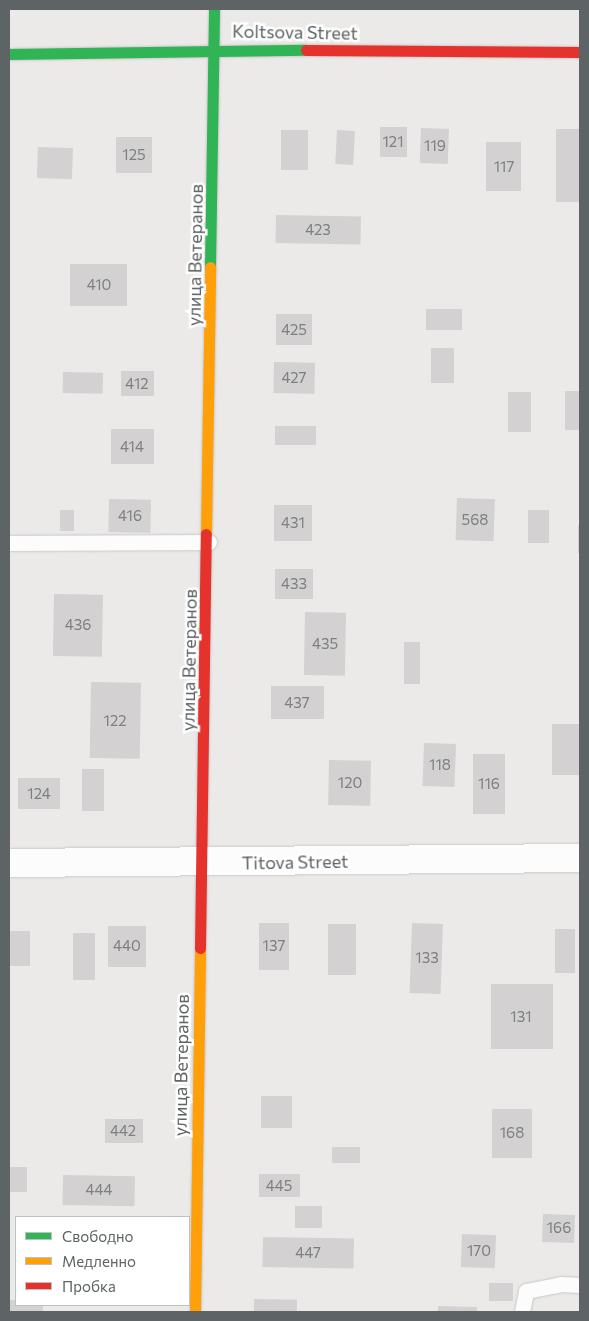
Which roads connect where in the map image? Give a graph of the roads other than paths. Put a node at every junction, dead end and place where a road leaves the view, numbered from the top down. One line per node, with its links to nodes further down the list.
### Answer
1 (214, 9): 2 (street, улица Ветеранов)
2 (214, 49): 3 (street, Koltsova Street); 4 (street, Koltsova Street); 5 (street, улица Ветеранов)
3 (580, 52)
4 (9, 54)
5 (209, 542): 6 (lane); 9 (street, улица Ветеранов)
6 (9, 543)
7 (580, 858): 9 (street, Titova Street)
8 (9, 863): 9 (street, Titova Street)
9 (202, 863): 11 (street, улица Ветеранов)
10 (580, 1284): 12 (lane)
11 (195, 1312)
12 (522, 1312)

